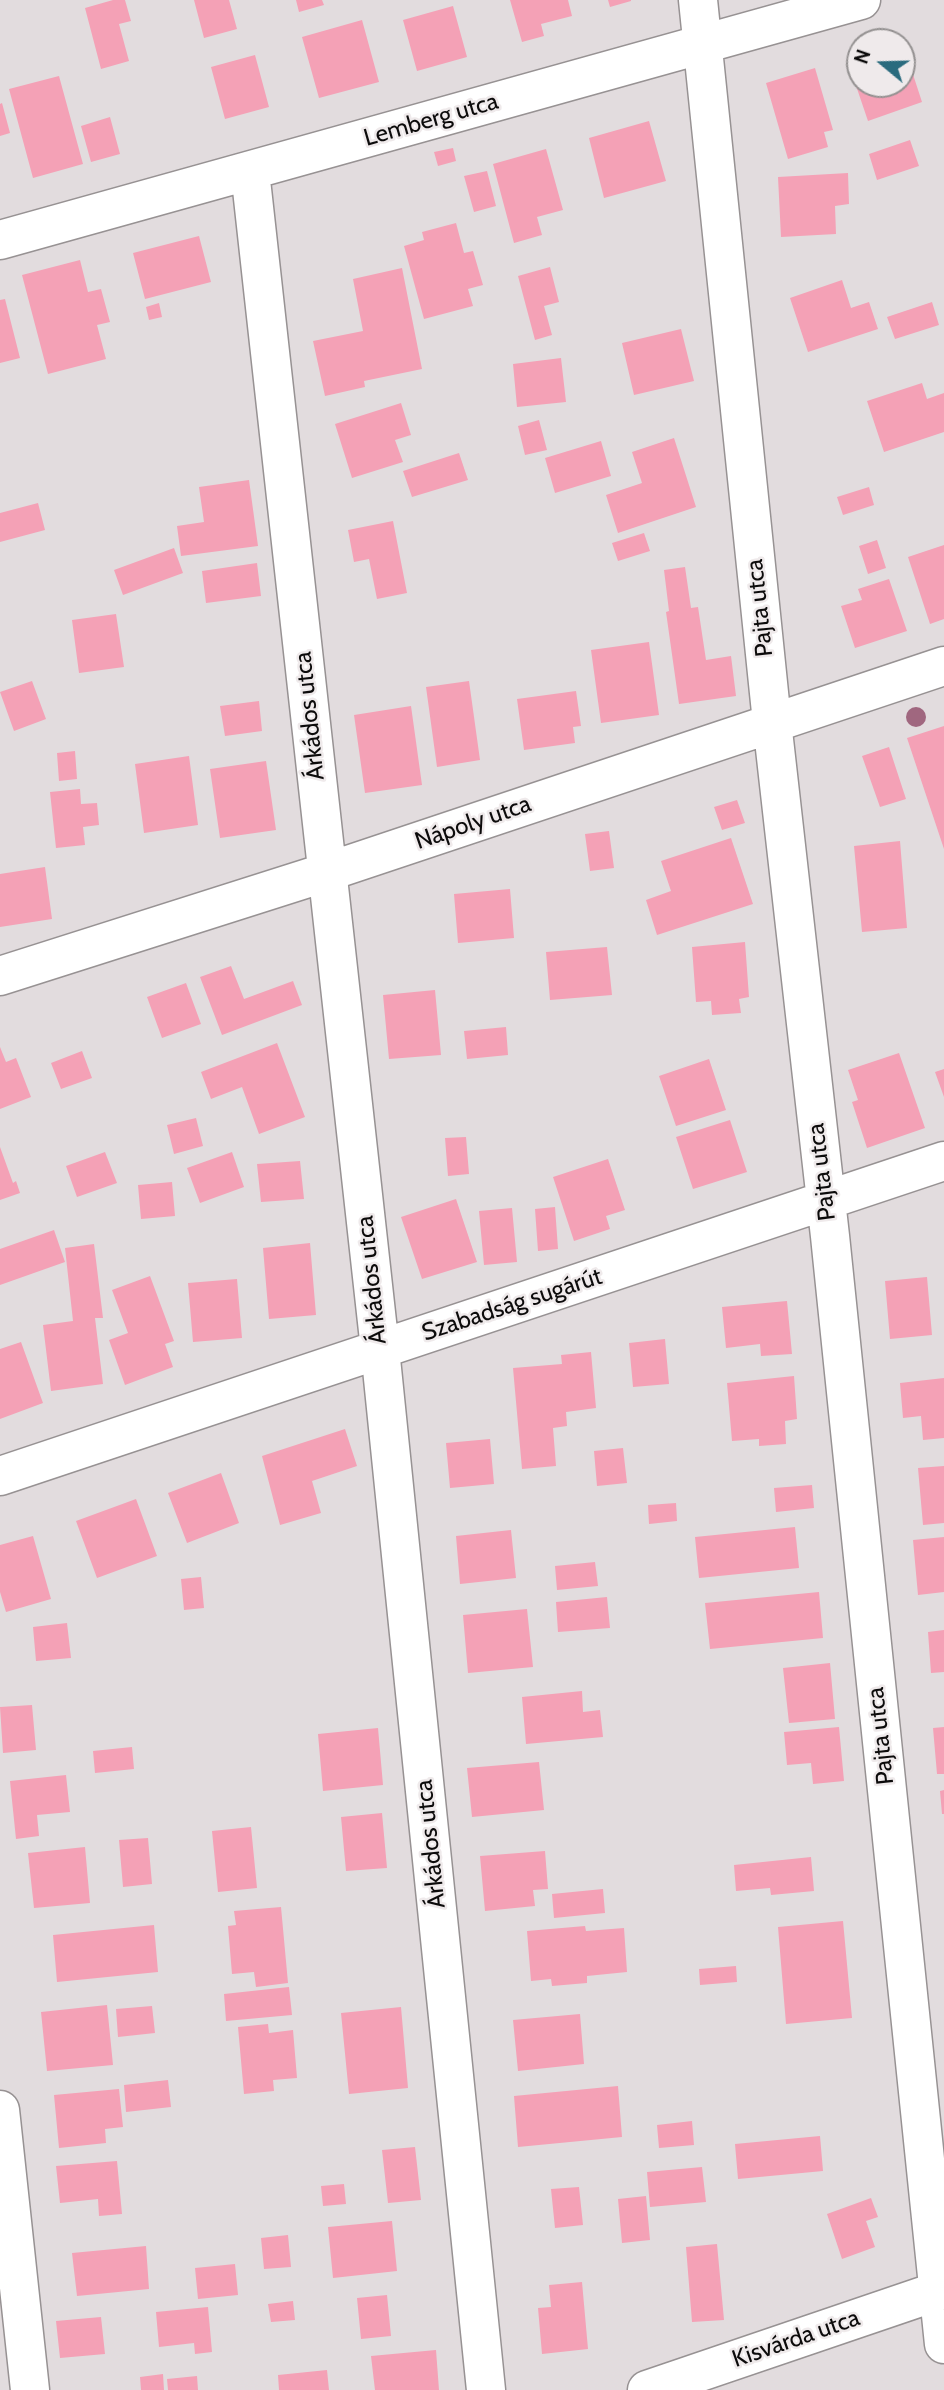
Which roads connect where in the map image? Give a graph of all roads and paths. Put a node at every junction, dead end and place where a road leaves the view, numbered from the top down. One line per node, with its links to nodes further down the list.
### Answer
1 (698, 0): 3 (street, Pajta utca)
2 (861, 0): 3 (street, Lemberg utca)
3 (702, 44): 4 (street, Lemberg utca); 7 (street, Pajta utca)
4 (250, 171): 5 (street, Lemberg utca); 8 (street, Árkádos utca)
5 (0, 240)
6 (944, 666): 7 (street, Nápoly utca)
7 (772, 722): 8 (street, Nápoly utca); 11 (street, Pajta utca)
8 (327, 872): 9 (street, Nápoly utca); 12 (street, Árkádos utca)
9 (0, 976)
10 (944, 1161): 11 (street, Szabadság sugárút)
11 (826, 1201): 12 (street, Szabadság sugárút); 15 (street, Pajta utca)
12 (380, 1349): 13 (street, Szabadság sugárút); 18 (street, Árkádos utca)
13 (0, 1476)
14 (0, 2110): 17 (street)
15 (941, 2289): 16 (street, Pajta utca); 19 (street, Kisvárda utca)
16 (944, 2344)
17 (30, 2390)
18 (486, 2390)
19 (647, 2390)

